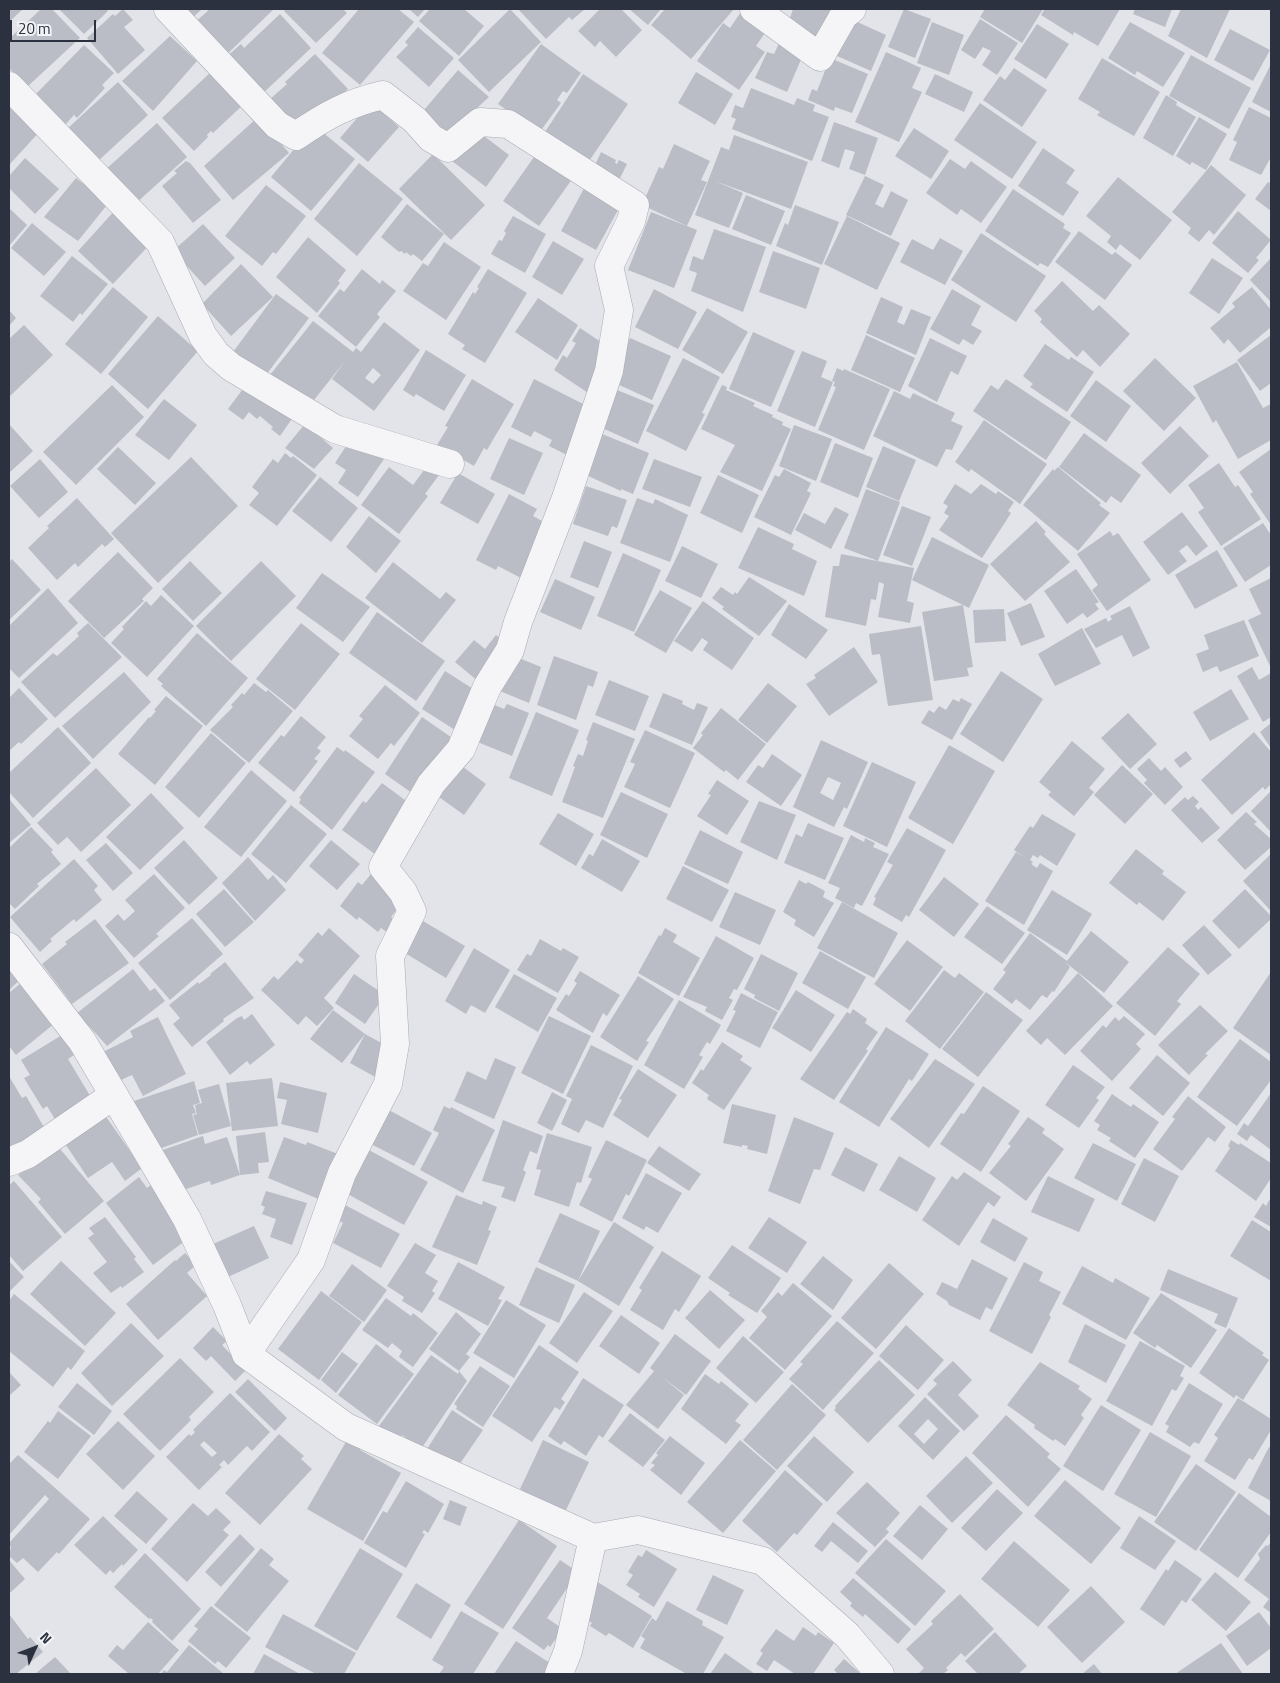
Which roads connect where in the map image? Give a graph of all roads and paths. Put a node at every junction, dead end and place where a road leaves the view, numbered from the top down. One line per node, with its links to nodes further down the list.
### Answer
1 (168, 9): 9 (street)
2 (754, 9): 3 (street)
3 (852, 9)
4 (9, 86): 5 (street)
5 (450, 464)
6 (9, 947): 7 (street)
7 (114, 1095): 8 (street); 9 (street)
8 (9, 1162)
9 (246, 1354): 10 (street)
10 (593, 1538): 11 (street); 12 (street)
11 (569, 1666)
12 (880, 1674)

